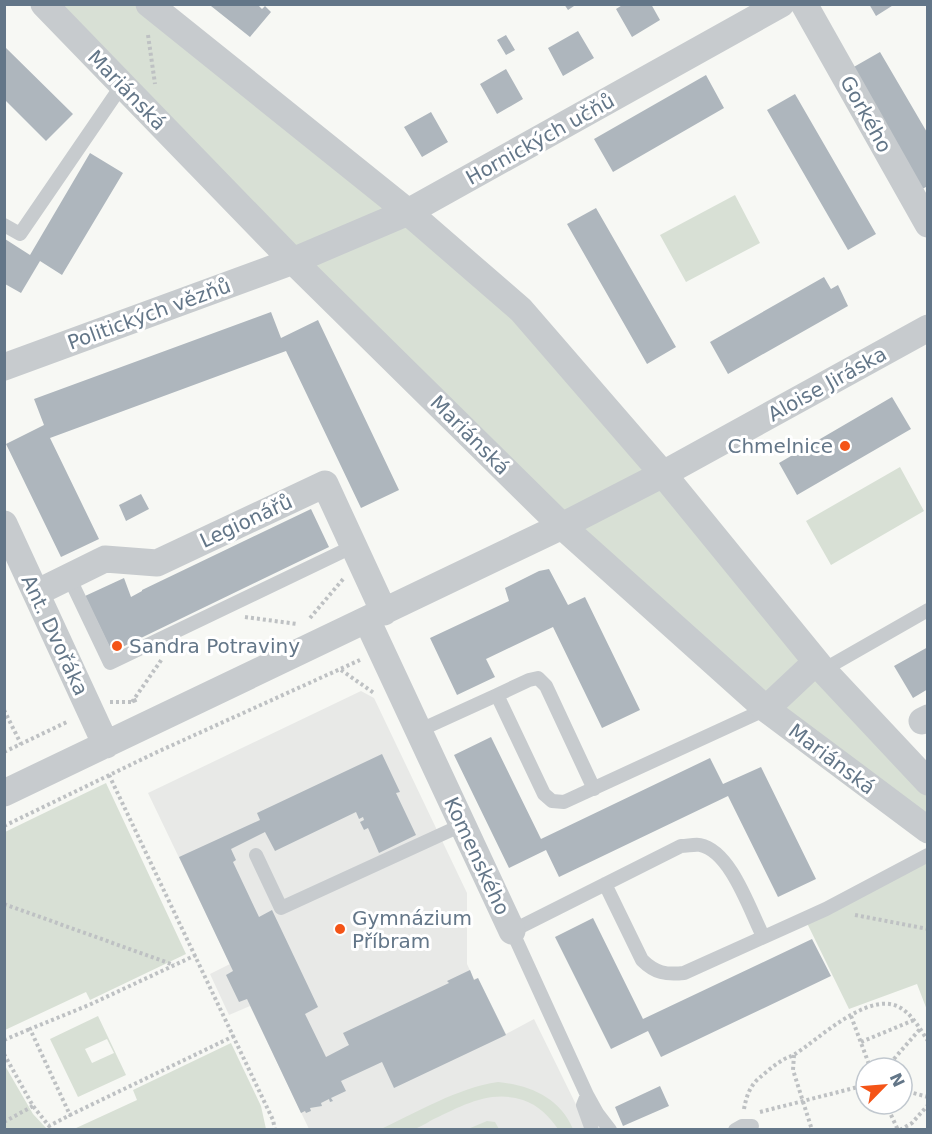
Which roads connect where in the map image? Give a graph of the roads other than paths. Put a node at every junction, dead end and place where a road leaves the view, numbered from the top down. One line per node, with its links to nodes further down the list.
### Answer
1 (44, 4): 5 (street, Mariánská)
2 (781, 4): 6 (street, Hornických učňů)
3 (804, 4): 7 (street, Gorkého)
4 (148, 15): 6 (street)
5 (122, 85): 8 (lane); 9 (street, Mariánská)
6 (408, 212): 9 (street, Hornických učňů); 12 (street)
7 (927, 224)
8 (4, 225)
9 (293, 261): 11 (street, Politických vězňů); 14 (street, Mariánská)
10 (927, 328): 12 (street, Aloise Jiráska)
11 (4, 367)
12 (663, 474): 14 (street); 20 (street)
13 (4, 524): 17 (street, Ant. Dvořáka)
14 (562, 526): 19 (street); 22 (street, Mariánská)
15 (359, 557): 16 (street, Legionářů); 16 (lane); 19 (street, Legionářů)
16 (69, 577): 17 (street, Legionářů)
17 (36, 593): 24 (street, Ant. Dvořáka)
18 (927, 610): 20 (lane)
19 (375, 616): 23 (street, Komenského); 24 (street)
20 (820, 666): 22 (street); 25 (street)
21 (497, 695): 23 (lane); 26 (lane); 26 (lane)
22 (766, 709): 26 (lane); 29 (street, Mariánská)
23 (418, 731): 28 (street, Komenského)
24 (106, 745): 27 (street)
25 (927, 782)
26 (594, 789)
27 (4, 793)
28 (462, 825): 30 (lane); 33 (street, Komenského)
29 (927, 830)
30 (256, 855)
31 (927, 855): 34 (lane)
32 (605, 884): 33 (lane, Komenského); 34 (lane, Komenského); 34 (lane)
33 (512, 931): 35 (lane)
34 (763, 936)
35 (587, 1095): 37 (lane); 38 (lane)
36 (752, 1123): 39 (lane)
37 (592, 1130)
38 (610, 1130)
39 (735, 1130)

